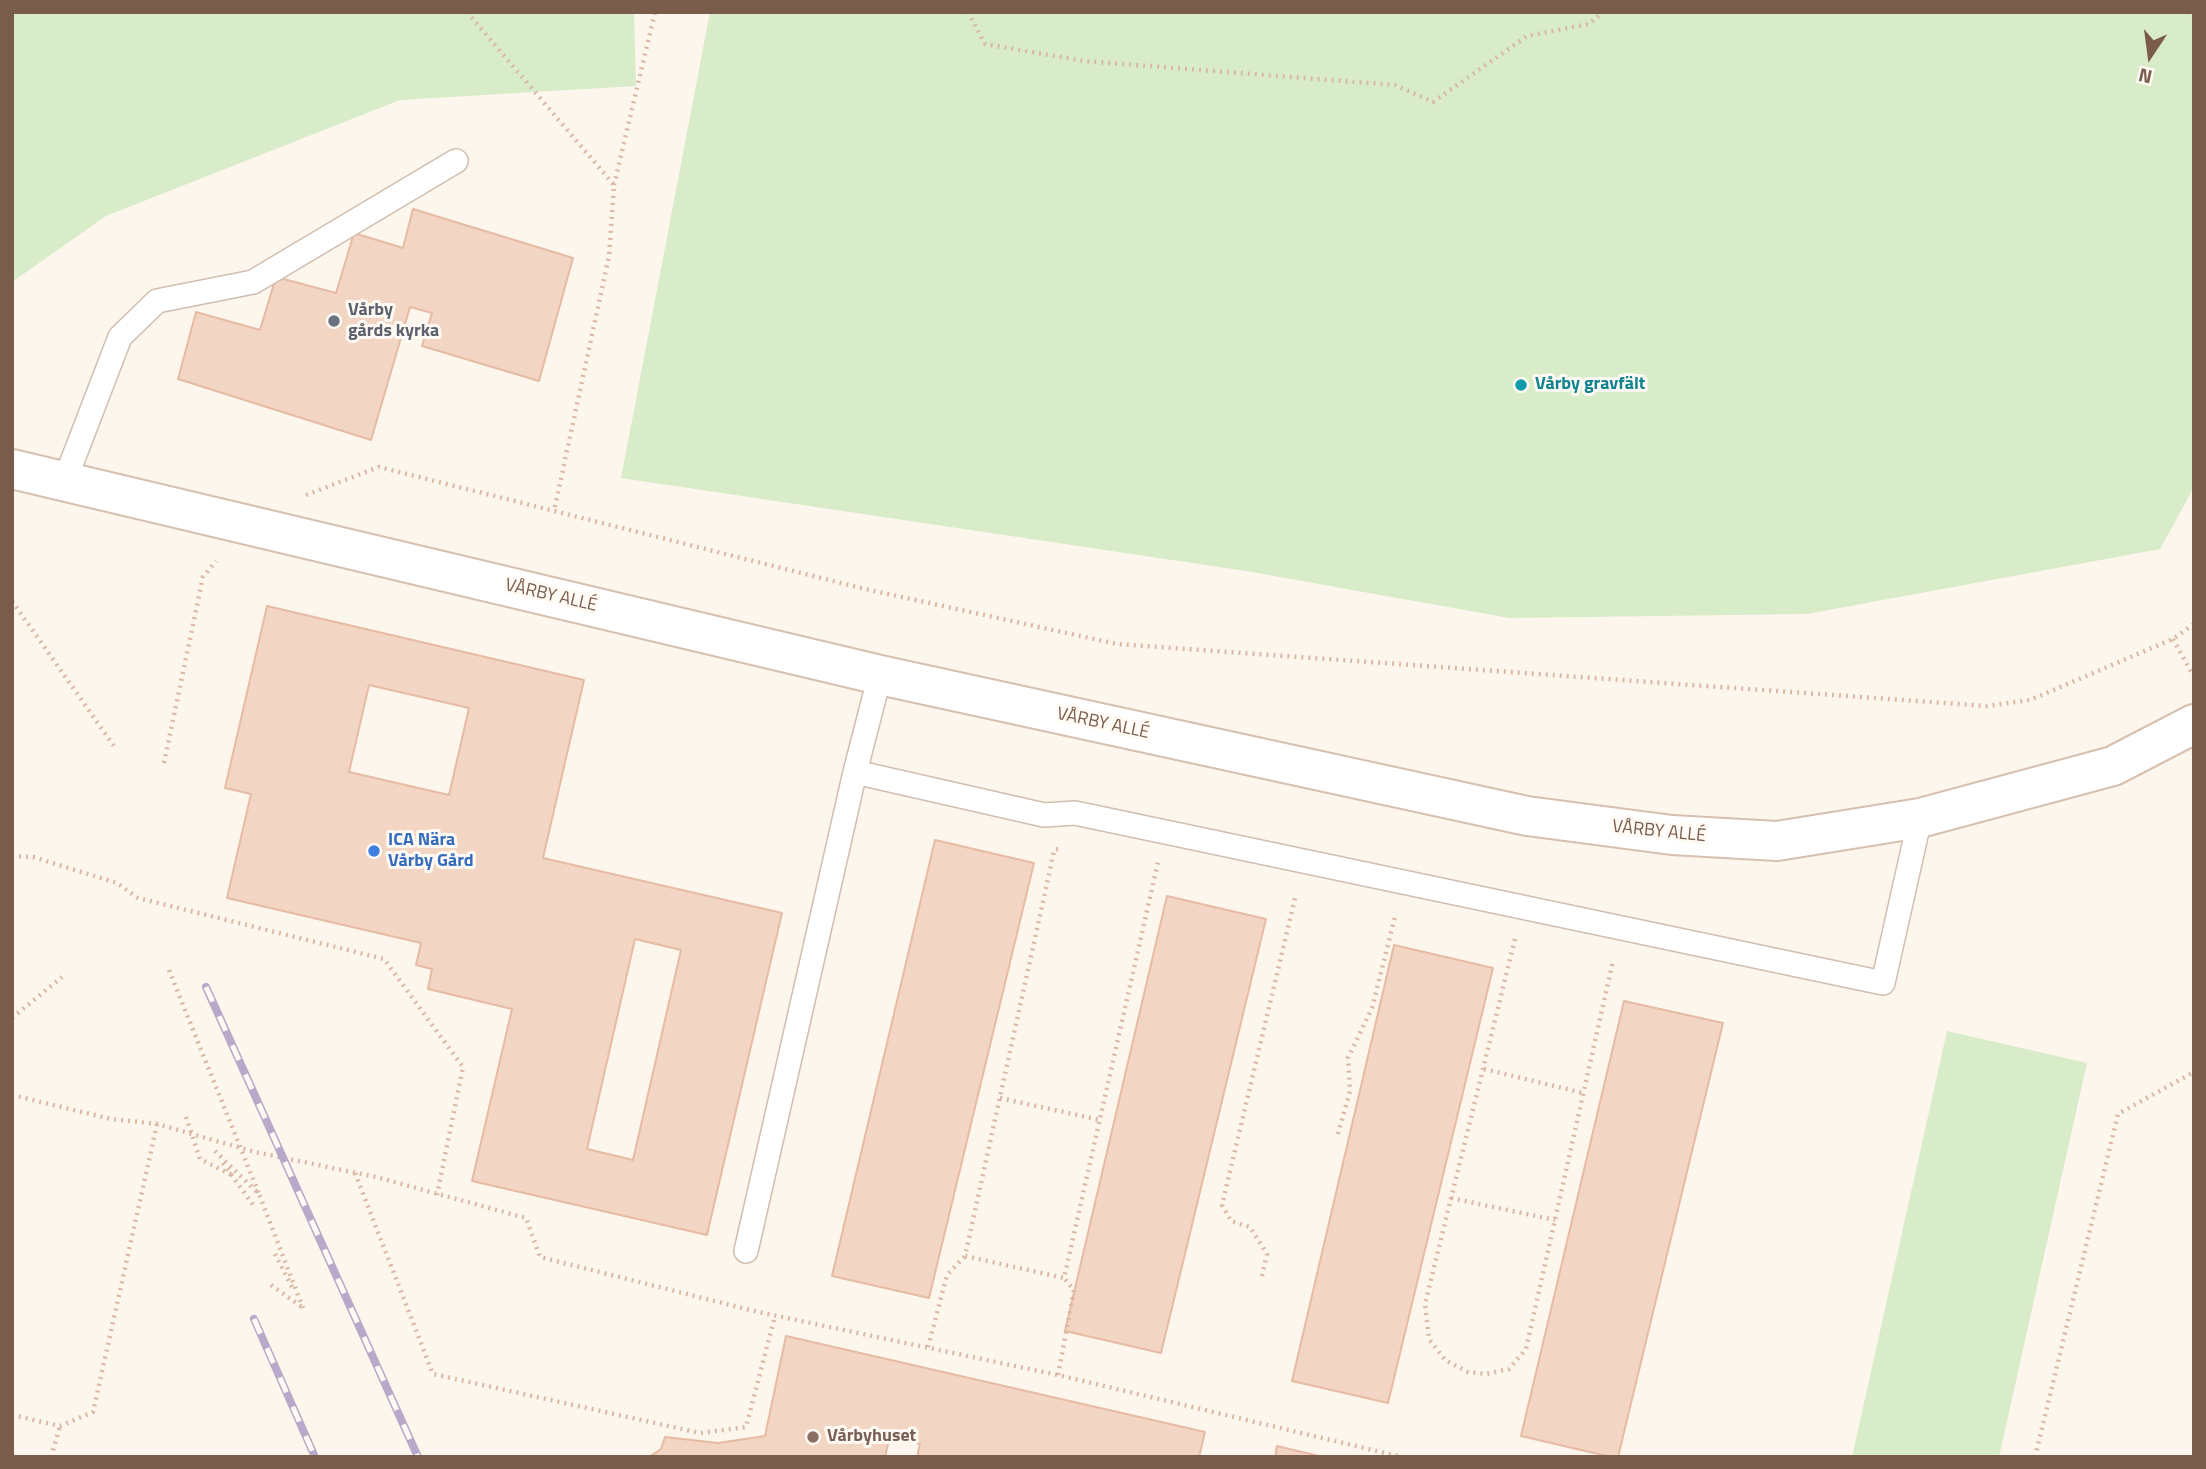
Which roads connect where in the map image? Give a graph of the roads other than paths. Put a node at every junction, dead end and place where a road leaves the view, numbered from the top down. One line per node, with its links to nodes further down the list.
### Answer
1 (456, 161): 3 (lane)
2 (12, 469): 3 (street, VÅRBY ALLÉ)
3 (65, 480): 4 (street, VÅRBY ALLÉ)
4 (880, 675): 6 (lane); 7 (street, VÅRBY ALLÉ)
5 (2194, 724): 7 (street, VÅRBY ALLÉ)
6 (855, 772): 7 (lane); 8 (lane)
7 (1920, 818)
8 (746, 1251)

